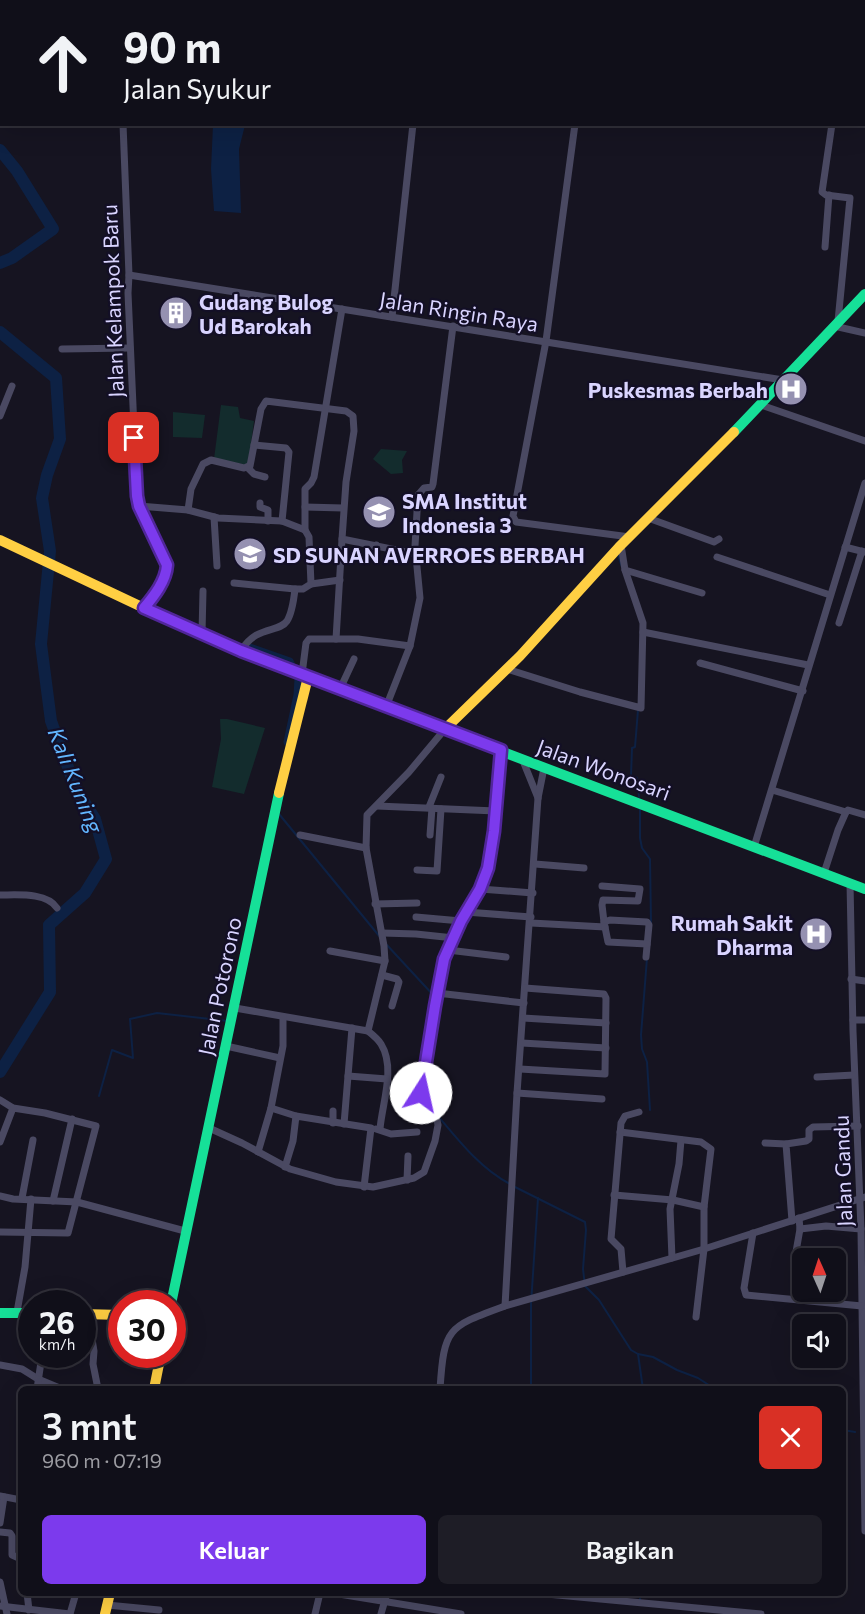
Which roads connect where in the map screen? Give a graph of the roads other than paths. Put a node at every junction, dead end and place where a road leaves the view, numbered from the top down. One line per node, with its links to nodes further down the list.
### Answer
1 (123, 126): 7 (street, Jalan Kelampok Baru)
2 (413, 126): 10 (street)
3 (574, 126): 14 (street)
4 (832, 126): 5 (street)
5 (829, 195): 6 (street); 11 (street)
6 (825, 247)
7 (129, 275): 9 (street, Jalan Ringin Raya); 15 (street, Jalan Kelampok Baru)
8 (865, 294): 11 (main road)
9 (342, 309): 10 (street, Jalan Ringin Raya); 20 (street)
10 (393, 317): 12 (street, Jalan Ringin Raya)
11 (836, 324): 13 (street); 17 (main road)
12 (453, 327): 14 (street, Jalan Ringin Raya); 45 (street)
13 (865, 333)
14 (545, 341): 17 (street, Jalan Ringin Raya); 37 (street)
15 (130, 348): 16 (street); 28 (street, Jalan Kelampok Baru)
16 (62, 349)
17 (783, 380): 19 (main road)
18 (12, 386): 21 (street)
19 (761, 405): 22 (street); 33 (main road)
20 (325, 409): 23 (street); 29 (street); 30 (street)
21 (0, 416)
22 (865, 441)
23 (254, 445): 24 (street); 35 (street)
24 (247, 467): 25 (street); 31 (street)
25 (265, 477)
26 (865, 483): 43 (street)
27 (260, 503): 34 (street)
28 (139, 506): 31 (street); 57 (street, Jalan Kelampok Baru)
29 (305, 507): 30 (street); 36 (street)
30 (343, 508): 38 (street)
31 (188, 510): 32 (street)
32 (214, 517): 34 (street); 48 (street)
33 (648, 518): 37 (main road); 39 (street)
34 (268, 521): 35 (street)
35 (282, 521): 36 (street)
36 (305, 530): 52 (street)
37 (630, 537): 42 (main road)
38 (342, 539): 41 (street); 50 (street)
39 (719, 539)
40 (0, 540): 57 (main road, Jalan Wonosari)
41 (376, 545): 45 (street); 46 (street)
42 (621, 545): 49 (street); 67 (main road)
43 (845, 547): 44 (street); 56 (street)
44 (863, 552): 58 (street)
45 (416, 554): 62 (street)
46 (373, 556)
47 (717, 556): 56 (street)
48 (217, 566)
49 (625, 570): 55 (street); 59 (street)
50 (340, 580): 52 (street); 61 (street)
51 (234, 583): 53 (street)
52 (311, 584): 53 (street)
53 (295, 589): 63 (street)
54 (204, 591): 60 (street)
55 (702, 593)
56 (830, 595): 66 (street)
57 (144, 608): 60 (main road, Jalan Wonosari)
58 (839, 623)
59 (643, 632): 66 (street); 67 (street)
60 (202, 634): 63 (main road, Jalan Wonosari)
61 (336, 639): 62 (street); 68 (street)
62 (410, 646): 71 (street)
63 (241, 651): 68 (main road, Jalan Wonosari)
64 (354, 659): 69 (street)
65 (700, 663): 70 (street)
66 (808, 665): 70 (street)
67 (507, 669): 72 (main road)
68 (300, 674): 69 (main road, Jalan Wonosari); 122 (main road, Jalan Potorono)
69 (340, 689): 71 (main road, Jalan Wonosari)
70 (803, 691): 77 (street)
71 (386, 707): 72 (main road, Jalan Wonosari)
72 (445, 729): 73 (main road, Jalan Wonosari); 79 (street)
73 (501, 750): 74 (main road, Jalan Wonosari); 82 (street)
74 (522, 760): 75 (main road, Jalan Wonosari); 78 (street)
75 (544, 767): 78 (street); 87 (main road, Jalan Wonosari)
76 (441, 777): 80 (street)
77 (772, 790): 83 (street); 87 (street)
78 (538, 798): 89 (street)
79 (377, 806): 80 (street); 88 (street)
80 (430, 808): 81 (street); 85 (street)
81 (441, 809): 82 (street); 91 (street)
82 (496, 812): 95 (street)
83 (846, 812): 84 (street); 92 (street)
84 (865, 815)
85 (430, 835)
86 (300, 836): 88 (street)
87 (754, 846): 92 (main road, Jalan Wonosari)
88 (366, 848): 100 (street)
89 (535, 864): 90 (street); 97 (street)
90 (584, 868)
91 (417, 870)
92 (824, 873): 93 (main road, Jalan Wonosari)
93 (850, 883): 96 (main road, Jalan Wonosari); 116 (street, Jalan Gandu)
94 (602, 886): 106 (street)
95 (480, 889): 97 (street); 102 (street)
96 (865, 889)
97 (533, 893): 104 (street)
98 (0, 895): 101 (street)
99 (417, 903): 100 (street)
100 (375, 904): 107 (street)
101 (57, 908)
102 (466, 912): 104 (street); 105 (street)
103 (416, 918): 105 (street)
104 (531, 920): 106 (street); 118 (street)
105 (461, 921): 108 (street)
106 (604, 924): 109 (street); 109 (street)
107 (382, 935): 108 (street); 114 (street)
108 (454, 938): 110 (street)
109 (647, 944): 113 (street)
110 (448, 950): 112 (street); 119 (street)
111 (330, 951): 114 (street)
112 (506, 957)
113 (646, 957)
114 (385, 961): 115 (street)
115 (382, 975): 121 (street); 129 (street)
116 (852, 979): 117 (street); 125 (street, Jalan Gandu)
117 (865, 981)
118 (525, 988): 120 (street); 127 (street)
119 (437, 994): 120 (street); 165 (street)
120 (524, 1003): 124 (street)
121 (392, 1006)
122 (235, 1008): 123 (street); 131 (main road, Jalan Potorono)
123 (283, 1017): 128 (street); 133 (street)
124 (523, 1018): 127 (street); 130 (street)
125 (853, 1020): 126 (street); 135 (street, Jalan Gandu)
126 (865, 1020)
127 (606, 1023): 132 (street)
128 (352, 1028): 129 (street); 136 (street)
129 (368, 1031): 138 (street)
130 (522, 1043): 132 (street); 134 (street)
131 (226, 1046): 133 (street); 151 (main road, Jalan Potorono)
132 (606, 1047): 134 (street)
133 (280, 1058): 143 (street)
134 (520, 1068): 139 (street)
135 (854, 1075): 137 (street); 150 (street, Jalan Gandu)
136 (348, 1076): 138 (street); 149 (street)
137 (817, 1077)
138 (387, 1079): 153 (street)
139 (517, 1093): 140 (street); 188 (street)
140 (602, 1099)
141 (0, 1100): 142 (street)
142 (13, 1108): 147 (street); 158 (street)
143 (271, 1108): 146 (street); 162 (street)
144 (333, 1111): 148 (street)
145 (639, 1112): 155 (street)
146 (296, 1116): 148 (street); 164 (street)
147 (72, 1119): 173 (street); 174 (street)
148 (333, 1123): 149 (street)
149 (344, 1124): 152 (street)
150 (858, 1126): 160 (street); 161 (street, Jalan Gandu)
151 (209, 1128): 162 (street); 179 (main road, Jalan Potorono)
152 (371, 1128): 153 (street); 166 (street)
153 (380, 1129): 154 (street)
154 (417, 1132)
155 (621, 1132): 157 (street); 167 (street)
156 (33, 1140): 169 (street)
157 (681, 1140): 172 (street); 175 (street)
158 (0, 1142)
159 (765, 1143): 160 (street)
160 (786, 1144): 176 (street)
161 (862, 1147): 170 (street, Jalan Gandu)
162 (258, 1152): 164 (street)
163 (408, 1156): 165 (street)
164 (285, 1167): 166 (street)
165 (407, 1180): 166 (street)
166 (364, 1187)
167 (614, 1195): 172 (street); 186 (street)
168 (0, 1196): 169 (street)
169 (22, 1198): 171 (street)
170 (862, 1198): 176 (street); 178 (street, Jalan Gandu)
171 (30, 1199): 173 (street); 182 (street)
172 (673, 1200): 175 (street); 185 (street)
173 (53, 1201): 174 (street)
174 (78, 1202): 179 (street); 182 (street)
175 (704, 1207): 184 (street)
176 (795, 1220): 177 (street); 181 (street)
177 (800, 1229): 178 (street); 183 (street)
178 (861, 1229): 189 (street, Jalan Gandu)
179 (185, 1231): 187 (main road, Jalan Potorono)
180 (0, 1232): 182 (street)
181 (753, 1233): 184 (street); 189 (street)
182 (28, 1234): 190 (street)
183 (797, 1248)
184 (704, 1249): 185 (street); 192 (street)
185 (672, 1258): 186 (street)
186 (623, 1272): 188 (street)
187 (174, 1290)
188 (505, 1306): 203 (street)
189 (863, 1306): 194 (street, Jalan Gandu)
190 (17, 1312): 191 (main road)
191 (0, 1313)
192 (696, 1317)
193 (0, 1365): 198 (street)
194 (863, 1365): 207 (street, Jalan Gandu)
195 (39, 1368): 198 (street)
196 (94, 1368): 201 (street)
197 (158, 1368): 202 (main road)
198 (38, 1379): 199 (street); 200 (street)
199 (37, 1386)
200 (55, 1386)
201 (97, 1386)
202 (155, 1386)
203 (440, 1386)
204 (2, 1496): 205 (street); 206 (street)
205 (18, 1499)
206 (0, 1523)
207 (865, 1531)
208 (0, 1532): 209 (street)
209 (18, 1557)
210 (0, 1582): 218 (street)
211 (27, 1596): 219 (street)
212 (75, 1596): 224 (street)
213 (319, 1596): 225 (street)
214 (350, 1596): 217 (street)
215 (386, 1596): 217 (street)
216 (566, 1596): 222 (street)
217 (385, 1602): 223 (street); 226 (street)
218 (4, 1609): 219 (street)
219 (29, 1610): 224 (street)
220 (106, 1610): 221 (street)
221 (159, 1610)
222 (712, 1611): 228 (street)
223 (451, 1613): 227 (street)
224 (70, 1614)
225 (315, 1614)
226 (381, 1614)
227 (461, 1614)
228 (761, 1614)

